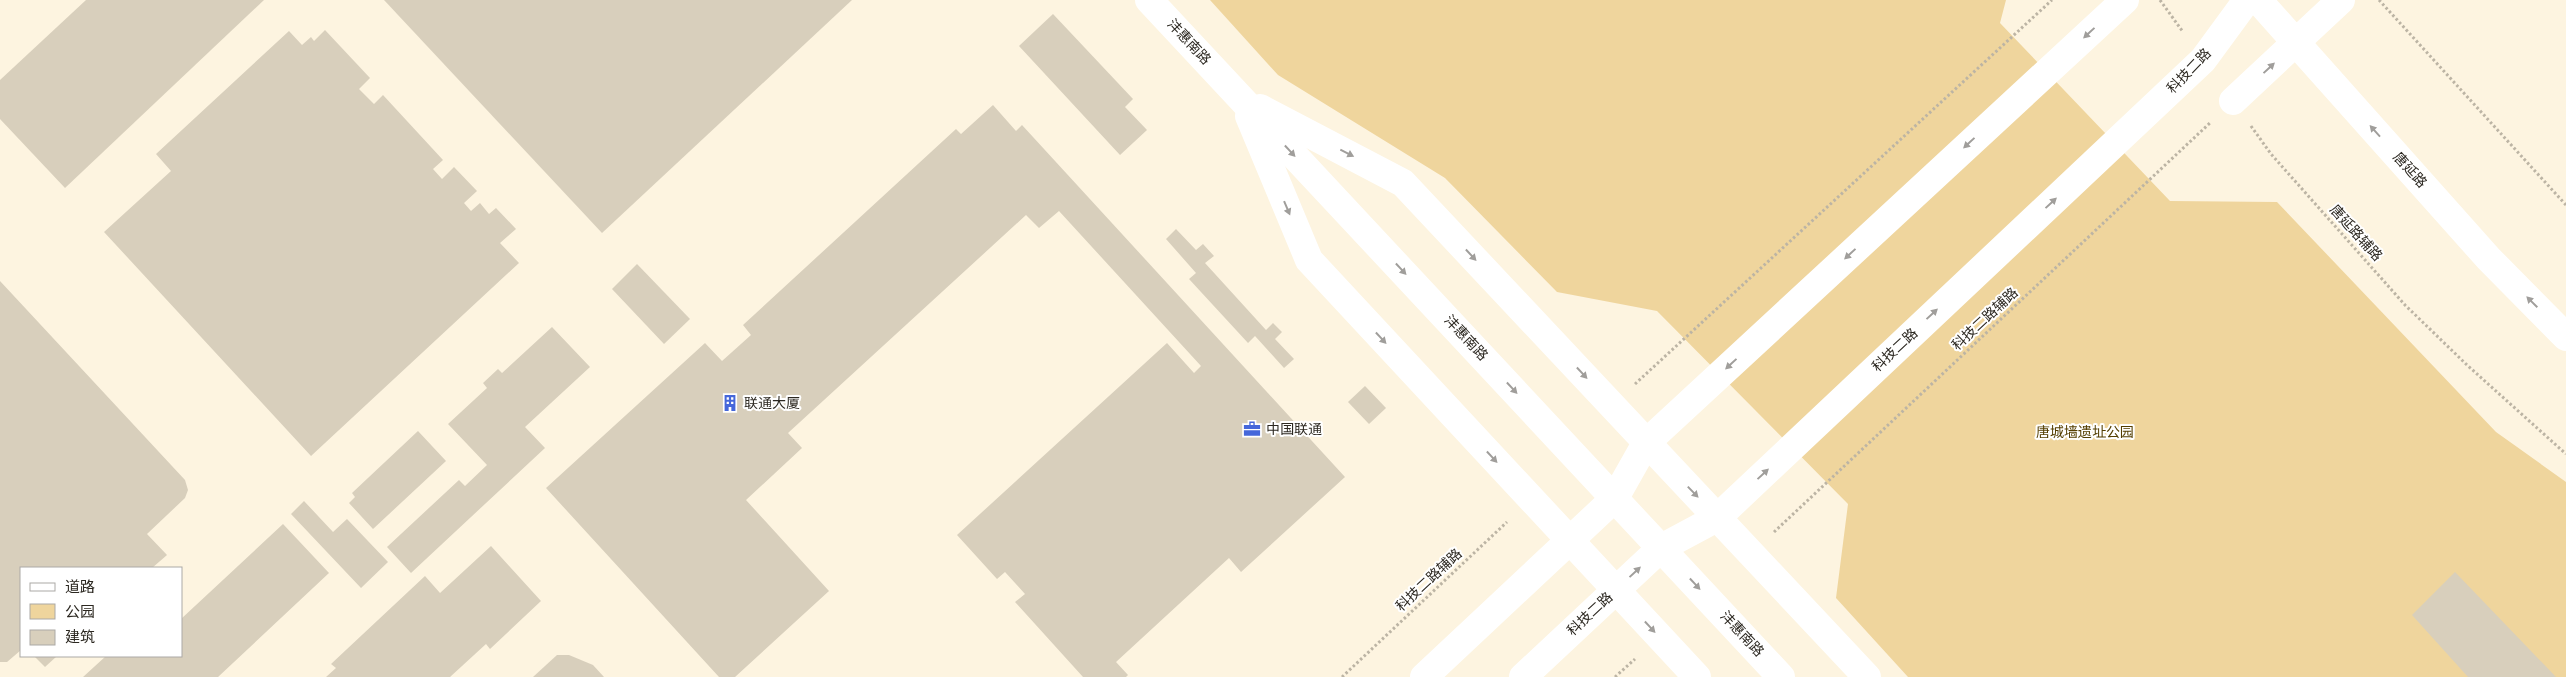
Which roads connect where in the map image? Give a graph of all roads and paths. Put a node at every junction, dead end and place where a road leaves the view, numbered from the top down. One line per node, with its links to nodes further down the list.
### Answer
1 (1149, 0): 11 (main road, 沣惠南路)
2 (2052, 0): 15 (path)
3 (2124, 0): 16 (main road, one-way to 16)
4 (2160, 0): 10 (path)
5 (2247, 0): 10 (main road, 科技二路)
6 (2258, 0): 9 (main road, 唐延路)
7 (2341, 0): 9 (main road)
8 (2378, 0): 13 (path)
9 (2295, 42): 12 (main road, one-way to 9); 14 (main road, 唐延路, one-way to 9)
10 (2203, 60): 20 (main road, 科技二路, one-way to 10)
11 (1241, 98): 15 (main road, one-way to 15); 18 (main road, 沣惠南路, one-way to 18); 19 (main road, one-way to 19)
12 (2233, 101): 17 (path, 唐延路辅路); 23 (path, 科技二路辅路)
13 (2566, 205)
14 (2566, 337)
15 (1612, 405): 16 (main road)
16 (1646, 443): 18 (main road); 20 (main road, one-way to 20)
17 (2566, 454)
18 (1615, 498): 21 (main road); 22 (main road, 沣惠南路)
19 (1532, 499): 21 (main road); 25 (path, 科技二路辅路)
20 (1717, 518): 22 (main road, 科技二路); 23 (main road)
21 (1569, 540): 24 (main road); 26 (main road)
22 (1661, 548): 24 (main road, 科技二路, one-way to 22); 29 (main road, 沣惠南路, one-way to 29)
23 (1752, 553): 30 (main road)
24 (1616, 590): 27 (main road, 科技二路); 28 (main road, one-way to 28)
25 (1342, 677)
26 (1424, 677)
27 (1523, 677)
28 (1697, 677)
29 (1782, 677)
30 (1868, 677)

